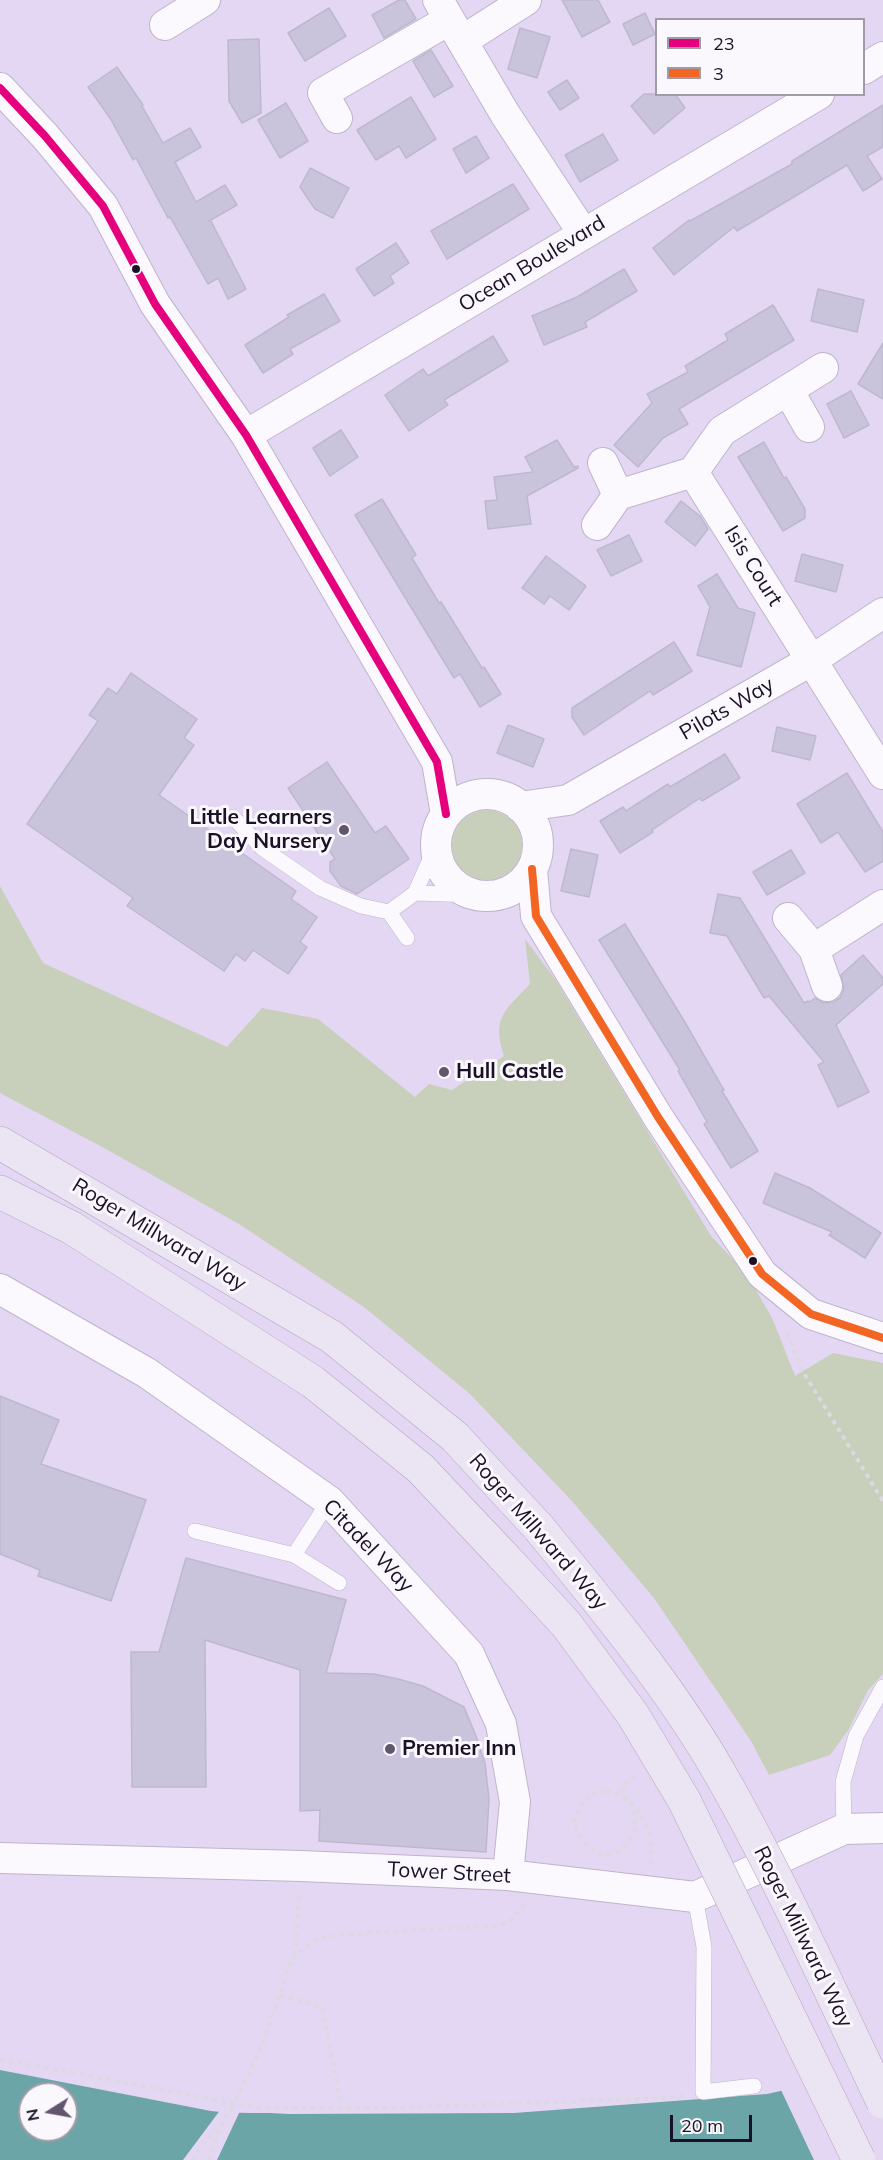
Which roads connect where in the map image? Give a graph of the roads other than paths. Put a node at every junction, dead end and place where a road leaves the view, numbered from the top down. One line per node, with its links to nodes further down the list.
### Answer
1 (206, 0): 4 (street)
2 (526, 0): 3 (street)
3 (450, 20): 9 (street); 10 (street)
4 (165, 25)
5 (883, 57): 6 (street)
6 (865, 68)
7 (0, 88): 14 (street)
8 (816, 96): 10 (street, Ocean Boulevard)
9 (337, 118)
10 (583, 233): 14 (street, Ocean Boulevard)
11 (823, 368): 12 (street)
12 (788, 390): 13 (street); 16 (street)
13 (809, 427)
14 (246, 435): 21 (street)
15 (603, 463): 17 (street)
16 (693, 472): 17 (street); 20 (street, Isis Court)
17 (618, 495): 18 (street)
18 (597, 525)
19 (883, 613): 20 (street, Pilots Way)
20 (812, 660): 22 (street, Isis Court); 24 (street, Pilots Way)
21 (437, 762): 23 (street); 26 (street)
22 (883, 774)
23 (490, 794): 25 (street); 26 (street)
24 (568, 800): 25 (street, Pilots Way); 29 (street)
25 (520, 807): 29 (street)
26 (446, 814): 28 (street)
27 (233, 817): 33 (lane)
28 (436, 846): 30 (lane); 31 (street)
29 (535, 860): 31 (street); 34 (street)
30 (415, 893): 31 (lane); 33 (lane)
31 (484, 896): 34 (street)
32 (883, 905): 37 (street)
33 (389, 912): 36 (lane)
34 (536, 916): 42 (street)
35 (788, 918): 37 (street)
36 (407, 939)
37 (814, 949): 38 (street)
38 (827, 986)
39 (0, 1143): 54 (highway, Roger Millward Way, bridge)
40 (0, 1192): 55 (highway, Roger Millward Way, bridge)
41 (0, 1289): 43 (street, Citadel Way)
42 (883, 1338)
43 (329, 1502): 45 (lane); 51 (street, Citadel Way)
44 (195, 1531): 45 (lane)
45 (294, 1555): 46 (lane)
46 (339, 1583)
47 (883, 1687): 49 (lane)
48 (883, 1828): 49 (street)
49 (844, 1829): 52 (street)
50 (0, 1858): 51 (street, Tower Street)
51 (520, 1877): 52 (street, Tower Street)
52 (695, 1897): 53 (lane)
53 (754, 2086)
54 (883, 2102)
55 (859, 2160)

